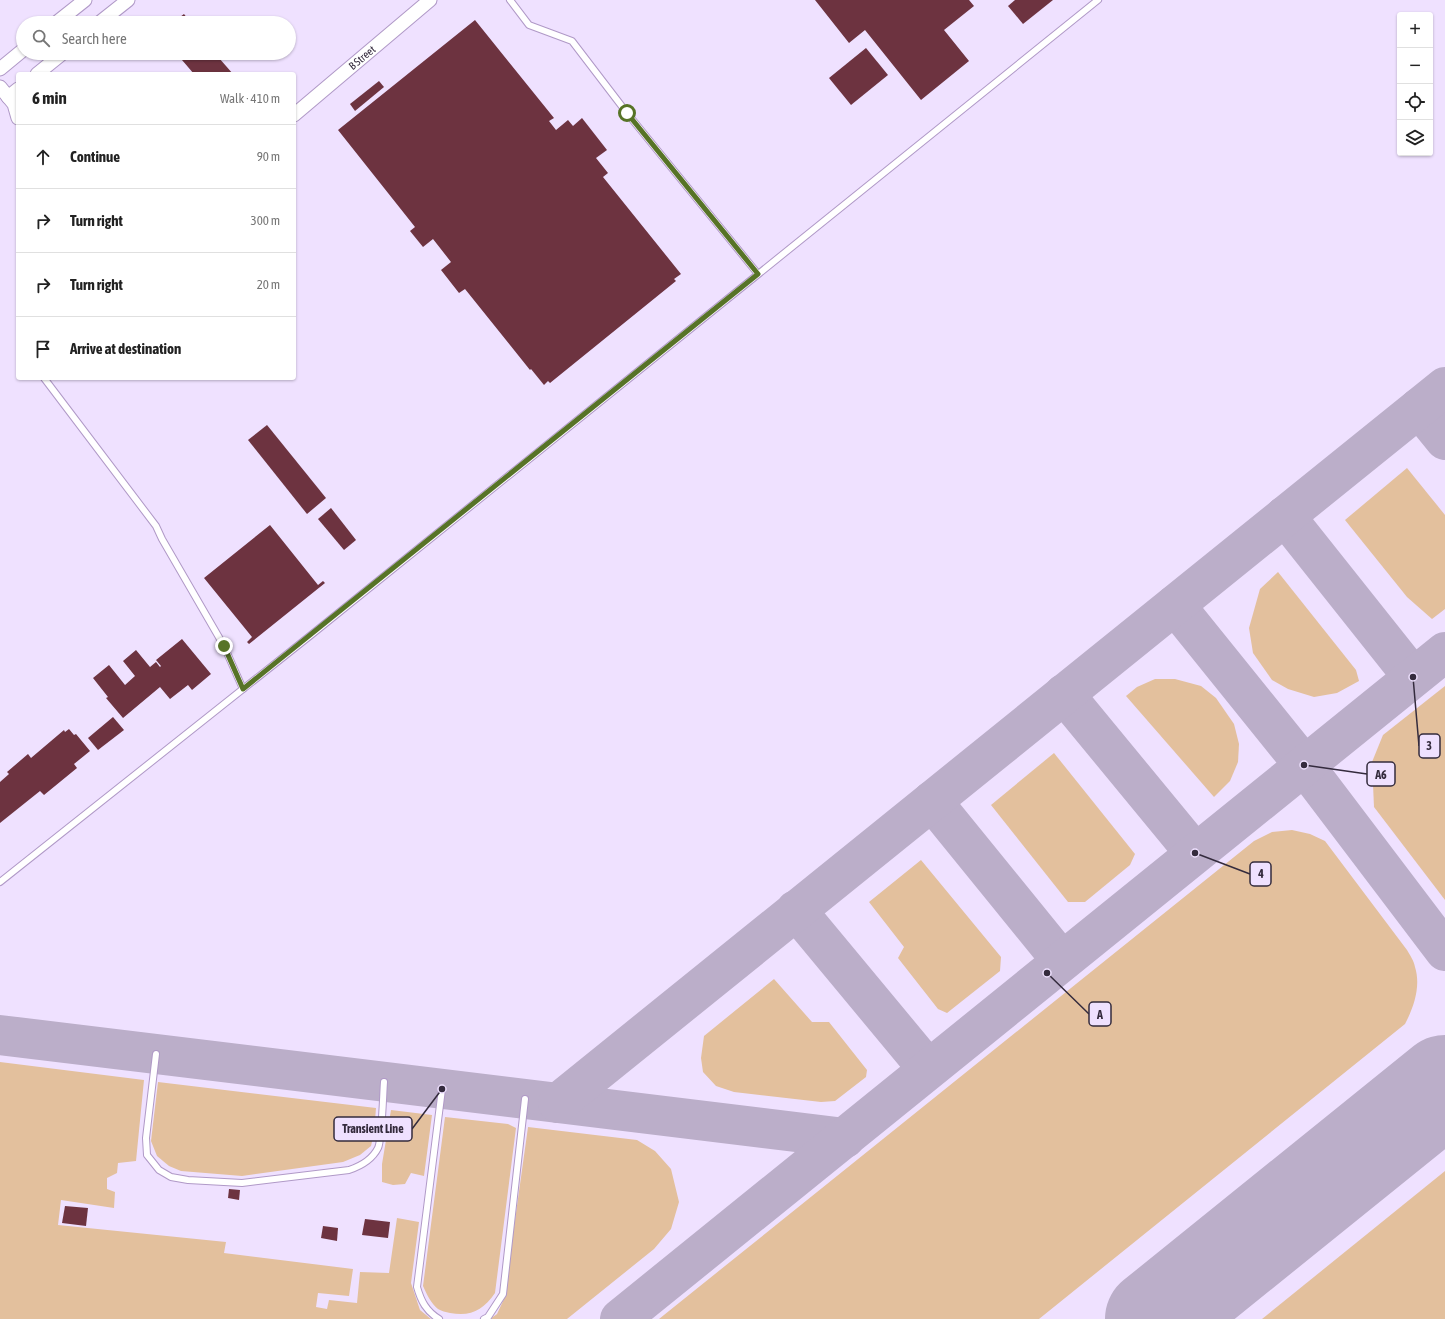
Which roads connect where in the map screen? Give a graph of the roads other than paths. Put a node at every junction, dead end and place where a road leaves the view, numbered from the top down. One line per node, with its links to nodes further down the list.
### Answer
1 (85, 0): 6 (street)
2 (128, 0): 7 (street)
3 (430, 0): 14 (street, B Street)
4 (510, 0): 15 (lane)
5 (1098, 0): 15 (lane)
6 (65, 16)
7 (109, 16)
8 (16, 56): 10 (street)
9 (53, 60): 11 (street)
10 (0, 69)
11 (38, 72)
12 (9, 91): 13 (street)
13 (16, 111)
14 (296, 113)
15 (758, 274): 17 (lane)
16 (46, 380): 17 (lane)
17 (243, 689): 18 (lane)
18 (0, 882)
19 (156, 1054): 20 (lane)
20 (384, 1082)
21 (442, 1089): 23 (lane)
22 (525, 1099): 24 (lane)
23 (439, 1319)
24 (484, 1319)

